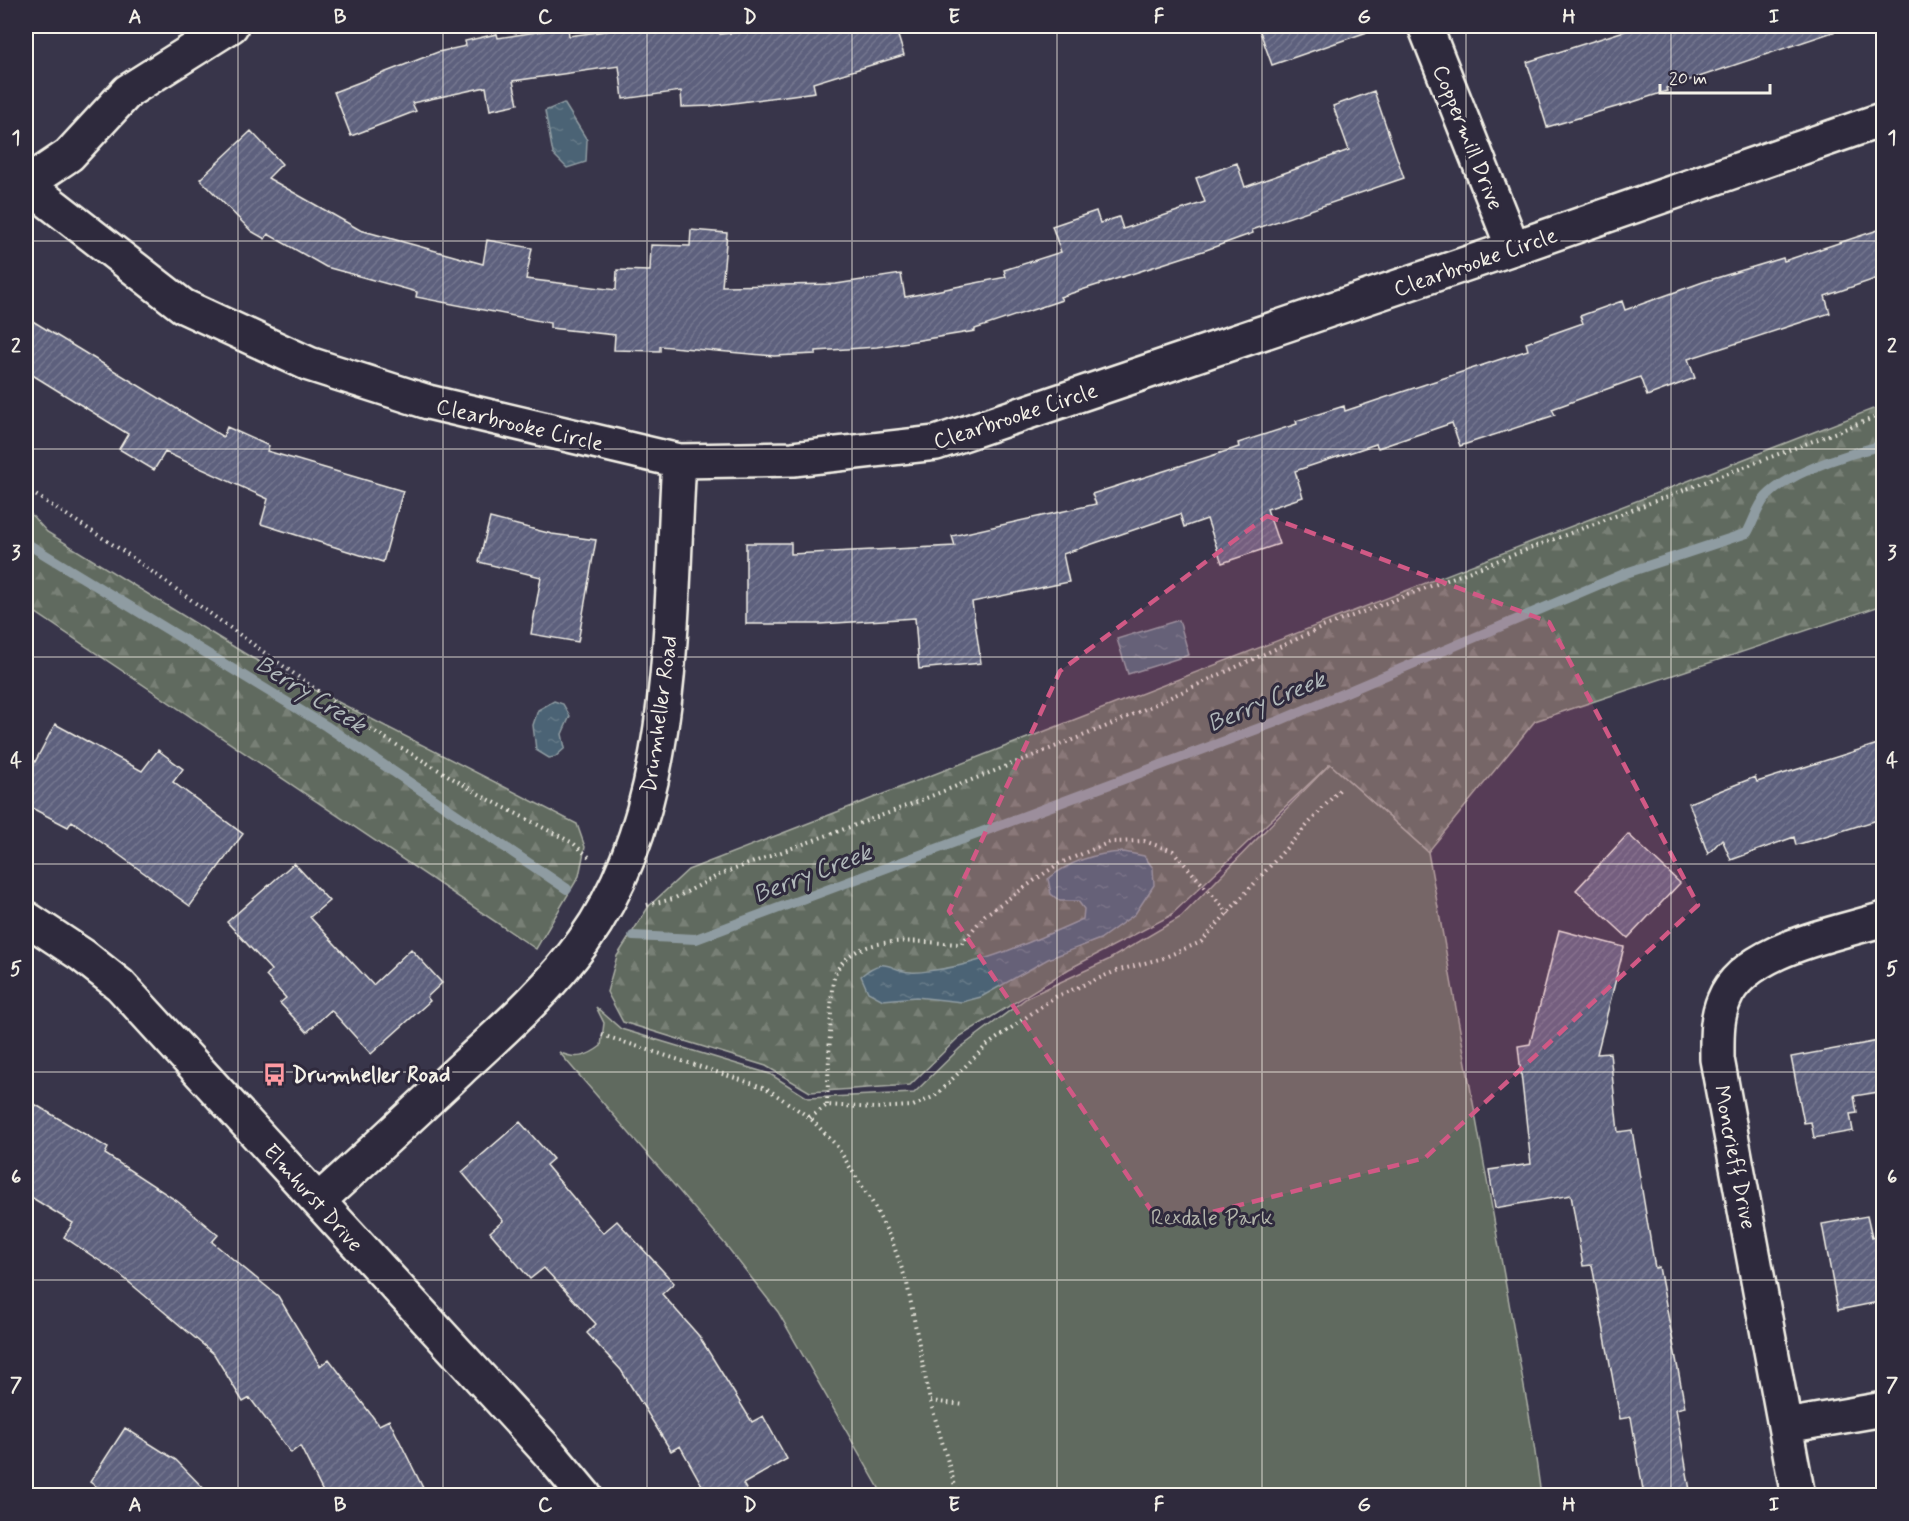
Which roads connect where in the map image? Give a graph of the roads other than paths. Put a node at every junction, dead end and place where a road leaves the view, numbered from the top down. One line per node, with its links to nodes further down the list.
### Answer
1 (231, 26): 4 (street)
2 (1425, 26): 5 (street, Coppermill Drive)
3 (1884, 119): 5 (street, Clearbrooke Circle)
4 (26, 184): 6 (street, Clearbrooke Circle)
5 (1513, 248): 6 (street, Clearbrooke Circle)
6 (680, 461): 9 (street, Drumheller Road)
7 (26, 918): 9 (street, Elmhurst Drive)
8 (1884, 919): 11 (street, Moncrieff Drive)
9 (318, 1201): 12 (street, Elmhurst Drive)
10 (1884, 1409): 11 (street)
11 (1786, 1426): 13 (street, Moncrieff Drive)
12 (585, 1496)
13 (1798, 1496)

